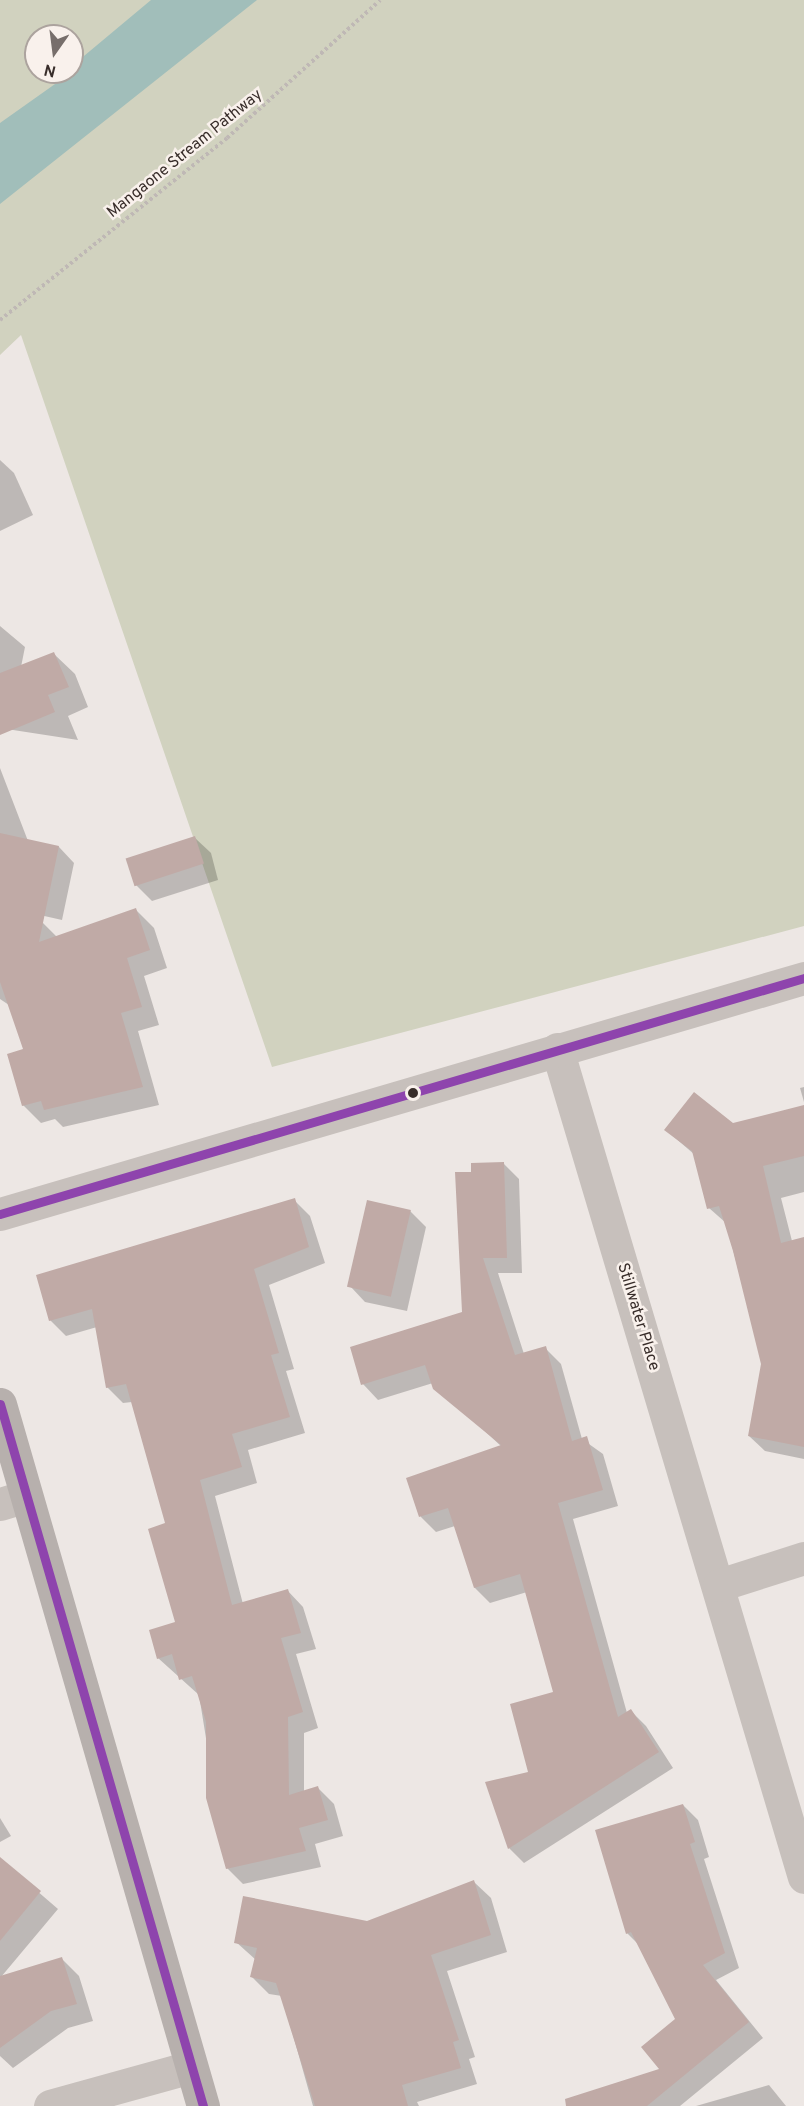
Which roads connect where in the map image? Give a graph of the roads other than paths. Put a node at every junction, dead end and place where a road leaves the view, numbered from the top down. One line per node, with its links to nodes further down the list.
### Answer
1 (804, 978): 2 (street)
2 (557, 1049): 3 (street); 7 (street, Stillwater Place)
3 (0, 1214)
4 (0, 1404): 5 (street)
5 (13, 1500): 9 (street)
6 (804, 1558): 7 (street)
7 (719, 1585): 8 (street, Stillwater Place)
8 (804, 1877)
9 (191, 2067): 10 (street); 11 (street)
10 (50, 2106)
11 (203, 2106)

